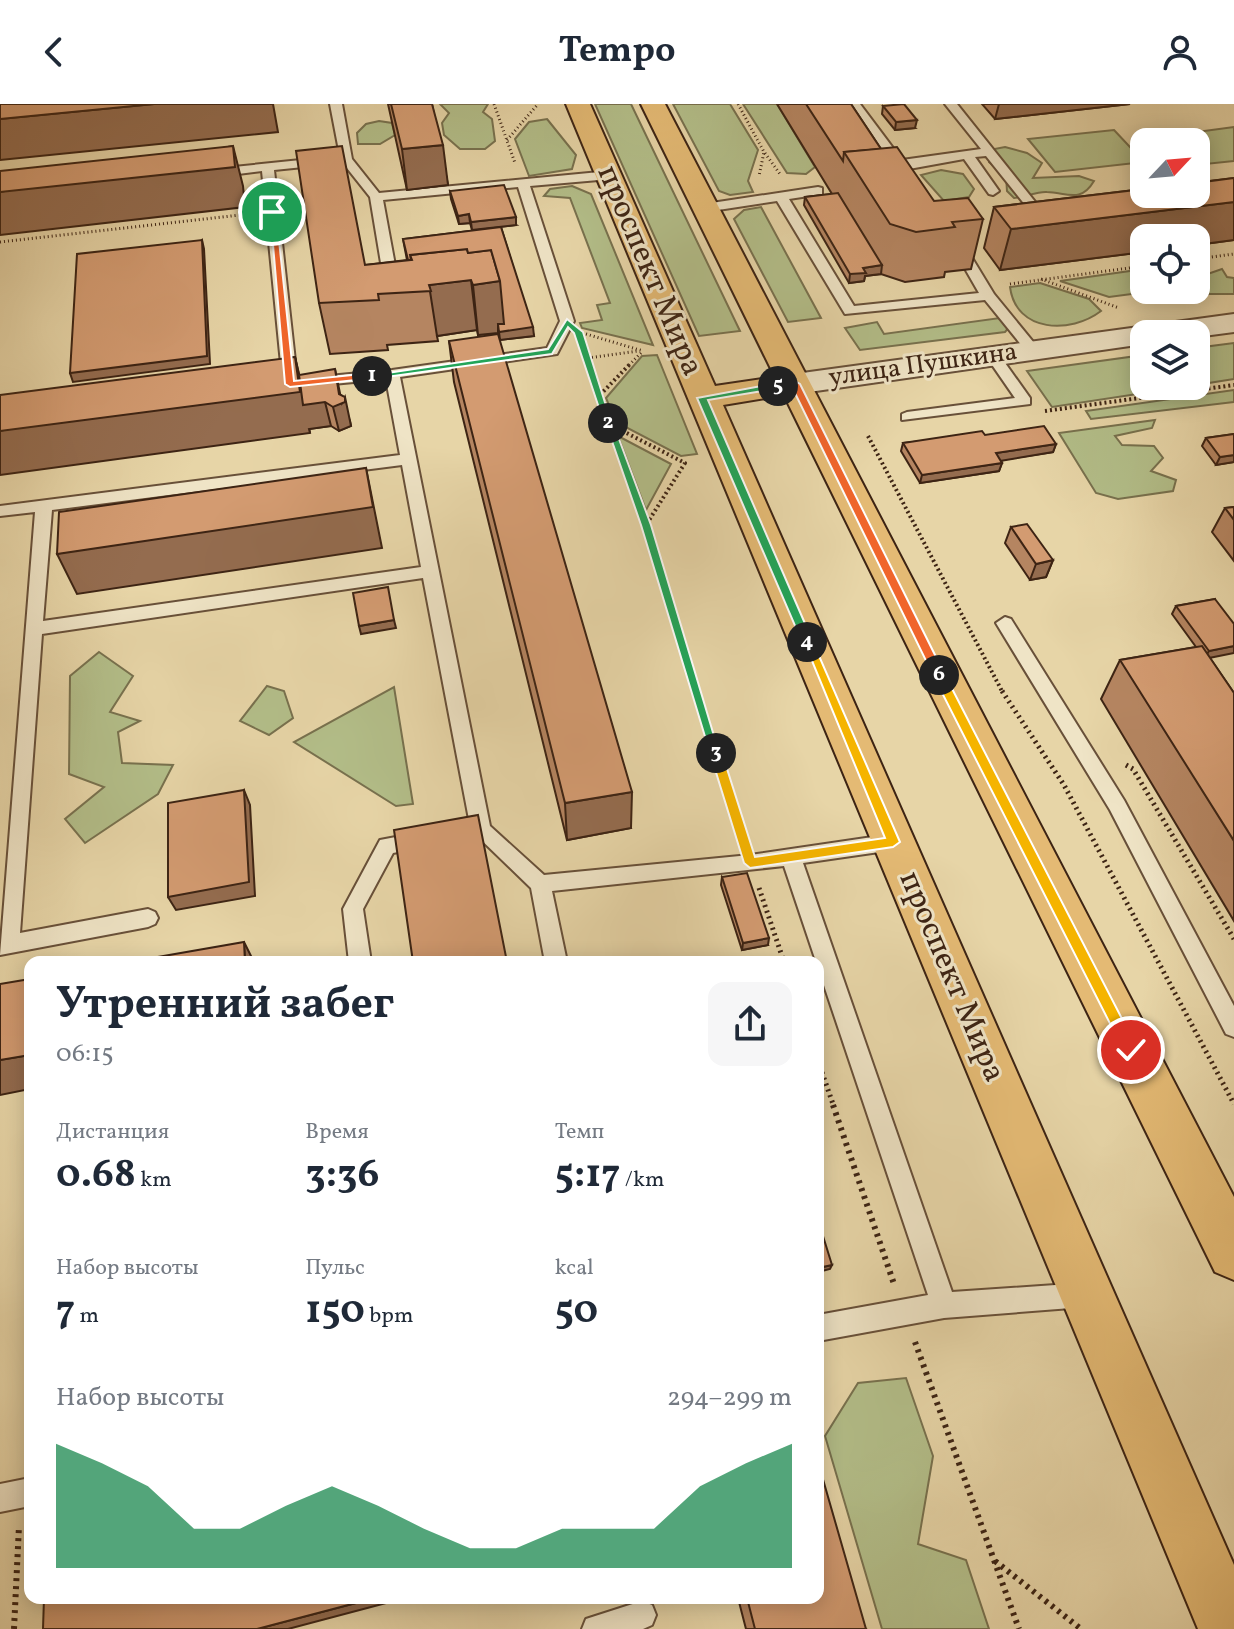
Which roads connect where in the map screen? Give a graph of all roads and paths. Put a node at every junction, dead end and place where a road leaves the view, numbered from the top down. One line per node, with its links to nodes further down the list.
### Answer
1 (336, 104): 11 (lane)
2 (494, 104): 8 (path)
3 (538, 104): 8 (path)
4 (578, 104): 15 (main road, проспект Мира)
5 (653, 104): 22 (main road)
6 (854, 104): 12 (lane)
7 (951, 104): 9 (lane)
8 (507, 140): 17 (path)
9 (988, 152): 10 (lane); 24 (lane)
10 (967, 155): 12 (lane); 19 (lane)
11 (346, 159): 13 (lane); 20 (lane)
12 (899, 164): 16 (lane)
13 (268, 167): 14 (lane); 23 (lane)
14 (205, 174)
15 (610, 175): 17 (lane); 45 (main road, проспект Мира)
16 (908, 177)
17 (523, 184): 20 (lane); 41 (lane)
18 (818, 191): 21 (lane)
19 (993, 191)
20 (376, 197): 32 (lane)
21 (782, 198): 22 (lane); 31 (lane)
22 (705, 208): 42 (main road)
23 (272, 212): 26 (path); 41 (lane)
24 (1057, 217)
25 (948, 229): 31 (lane)
26 (0, 242)
27 (1234, 254): 28 (path)
28 (1210, 257)
29 (1130, 268): 30 (path)
30 (1041, 279): 31 (path); 33 (path)
31 (985, 292): 37 (lane)
32 (394, 300)
33 (1137, 320)
34 (1130, 323): 37 (street, улица Пушкина)
35 (1234, 323): 36 (street)
36 (1210, 326)
37 (1032, 349): 39 (street, улица Пушкина)
38 (643, 351): 40 (path); 40 (path); 44 (path)
39 (993, 356): 42 (street, улица Пушкина); 47 (lane)
40 (588, 358): 44 (path)
41 (392, 374): 50 (lane)
42 (795, 384): 45 (main road, улица Пушкина); 69 (main road)
43 (1234, 385): 46 (path)
44 (600, 395): 48 (path)
45 (702, 398): 58 (main road, проспект Мира)
46 (1044, 411)
47 (907, 417)
48 (609, 424): 53 (path); 53 (path)
49 (868, 436): 68 (path)
50 (410, 459): 51 (lane); 54 (lane)
51 (44, 505): 52 (lane); 56 (lane)
52 (0, 511)
53 (646, 525): 60 (path)
54 (432, 571): 56 (lane); 57 (lane)
55 (1005, 623): 67 (lane)
56 (34, 629): 63 (lane)
57 (465, 832): 61 (lane); 64 (lane)
58 (893, 842): 59 (lane); 70 (main road, проспект Мира)
59 (791, 857): 60 (lane); 71 (lane)
60 (750, 863): 61 (lane); 66 (path)
61 (540, 884): 65 (lane)
62 (148, 918): 63 (lane)
63 (5, 945)
64 (359, 956)
65 (555, 956)
66 (782, 956)
67 (1234, 1027)
68 (1234, 1104)
69 (1234, 1253)
70 (1088, 1294): 71 (lane); 79 (main road, проспект Мира)
71 (944, 1305): 72 (lane)
72 (824, 1327)
73 (17, 1495): 76 (path)
74 (994, 1561): 78 (path)
75 (642, 1614): 77 (lane)
76 (14, 1629)
77 (596, 1629)
78 (1081, 1629)
79 (1230, 1629)

